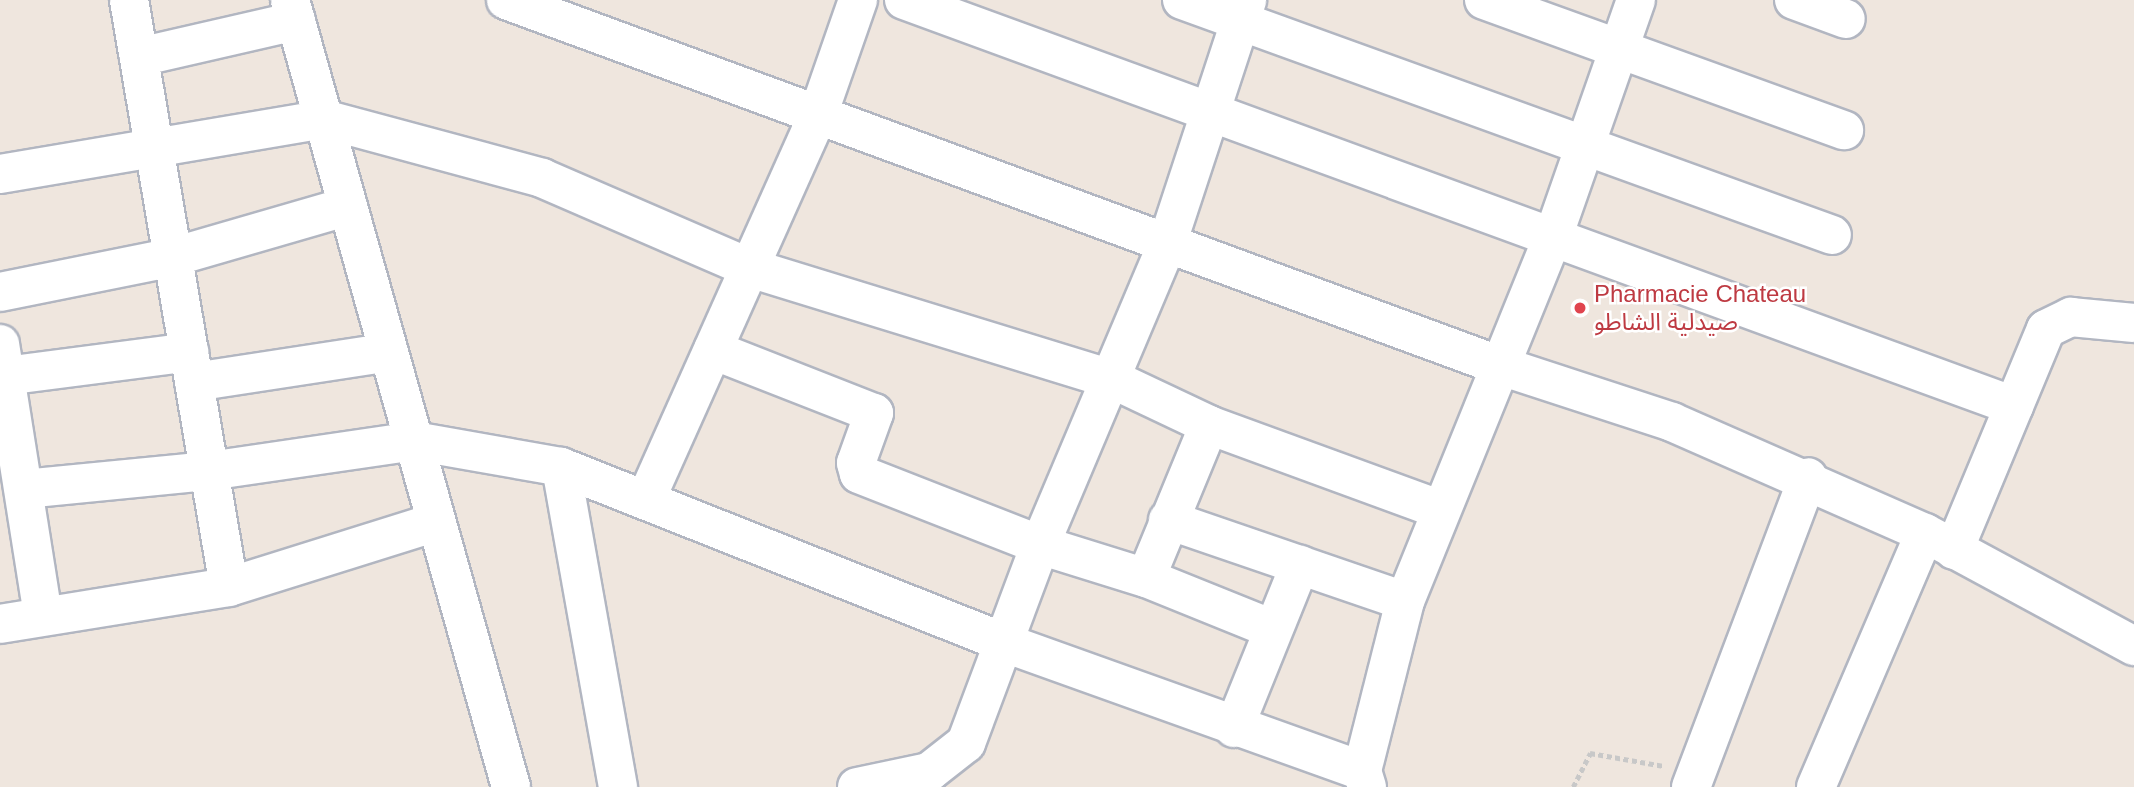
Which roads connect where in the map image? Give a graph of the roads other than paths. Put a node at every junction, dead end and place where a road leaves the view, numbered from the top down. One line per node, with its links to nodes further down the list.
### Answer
1 (129, 0): 13 (street)
2 (506, 0): 14 (street)
3 (858, 0): 14 (street)
4 (904, 0): 15 (street)
5 (1182, 0): 10 (street)
6 (1484, 0): 12 (street)
7 (1636, 0): 12 (street)
8 (1794, 0): 11 (street)
9 (293, 10): 13 (street); 16 (street)
10 (1244, 10): 15 (street); 18 (street)
11 (1846, 19)
12 (1619, 49): 17 (street); 18 (street)
13 (139, 57): 19 (street)
14 (819, 112): 24 (street); 26 (street)
15 (1212, 113): 23 (street); 24 (street)
16 (324, 119): 19 (street); 21 (street); 26 (street)
17 (1844, 130)
18 (1586, 145): 22 (street); 23 (street)
19 (154, 146): 20 (street); 25 (street)
20 (0, 174)
21 (348, 206): 25 (street); 30 (street)
22 (1832, 235)
23 (1552, 237): 32 (street); 35 (street)
24 (1167, 244): 32 (street); 34 (street)
25 (173, 257): 27 (street); 33 (street)
26 (750, 268): 29 (street); 34 (street)
27 (0, 292)
28 (2134, 323): 35 (street)
29 (713, 350): 43 (street); 48 (street)
30 (388, 352): 33 (street); 38 (street)
31 (2, 360): 33 (street); 36 (street)
32 (1498, 365): 41 (street); 44 (street)
33 (191, 367): 40 (street)
34 (1114, 380): 37 (street); 48 (street)
35 (2014, 406): 47 (street)
36 (7, 422): 42 (street)
37 (1209, 425): 44 (street); 45 (street)
38 (414, 441): 39 (street); 40 (street); 46 (street)
39 (561, 467): 43 (street); 62 (street)
40 (209, 471): 42 (street); 51 (street)
41 (1808, 477): 47 (street); 60 (street)
42 (23, 488): 53 (street)
43 (647, 497): 56 (street)
44 (1438, 509): 52 (street)
45 (1168, 520): 49 (street); 50 (street)
46 (436, 522): 51 (street); 61 (street)
47 (1940, 541): 57 (street); 64 (street)
48 (1040, 545): 50 (street); 56 (street)
49 (1300, 565): 52 (street); 55 (street)
50 (1146, 578): 55 (street)
51 (229, 587): 53 (street)
52 (1405, 601): 59 (street)
53 (43, 615): 54 (street)
54 (0, 624)
55 (1272, 629): 58 (street)
56 (1004, 643): 58 (street); 63 (street)
57 (2134, 646)
58 (1234, 727): 59 (street)
59 (1364, 779)
60 (1693, 780)
61 (511, 787)
62 (618, 787)
63 (857, 787)
64 (1816, 787)

